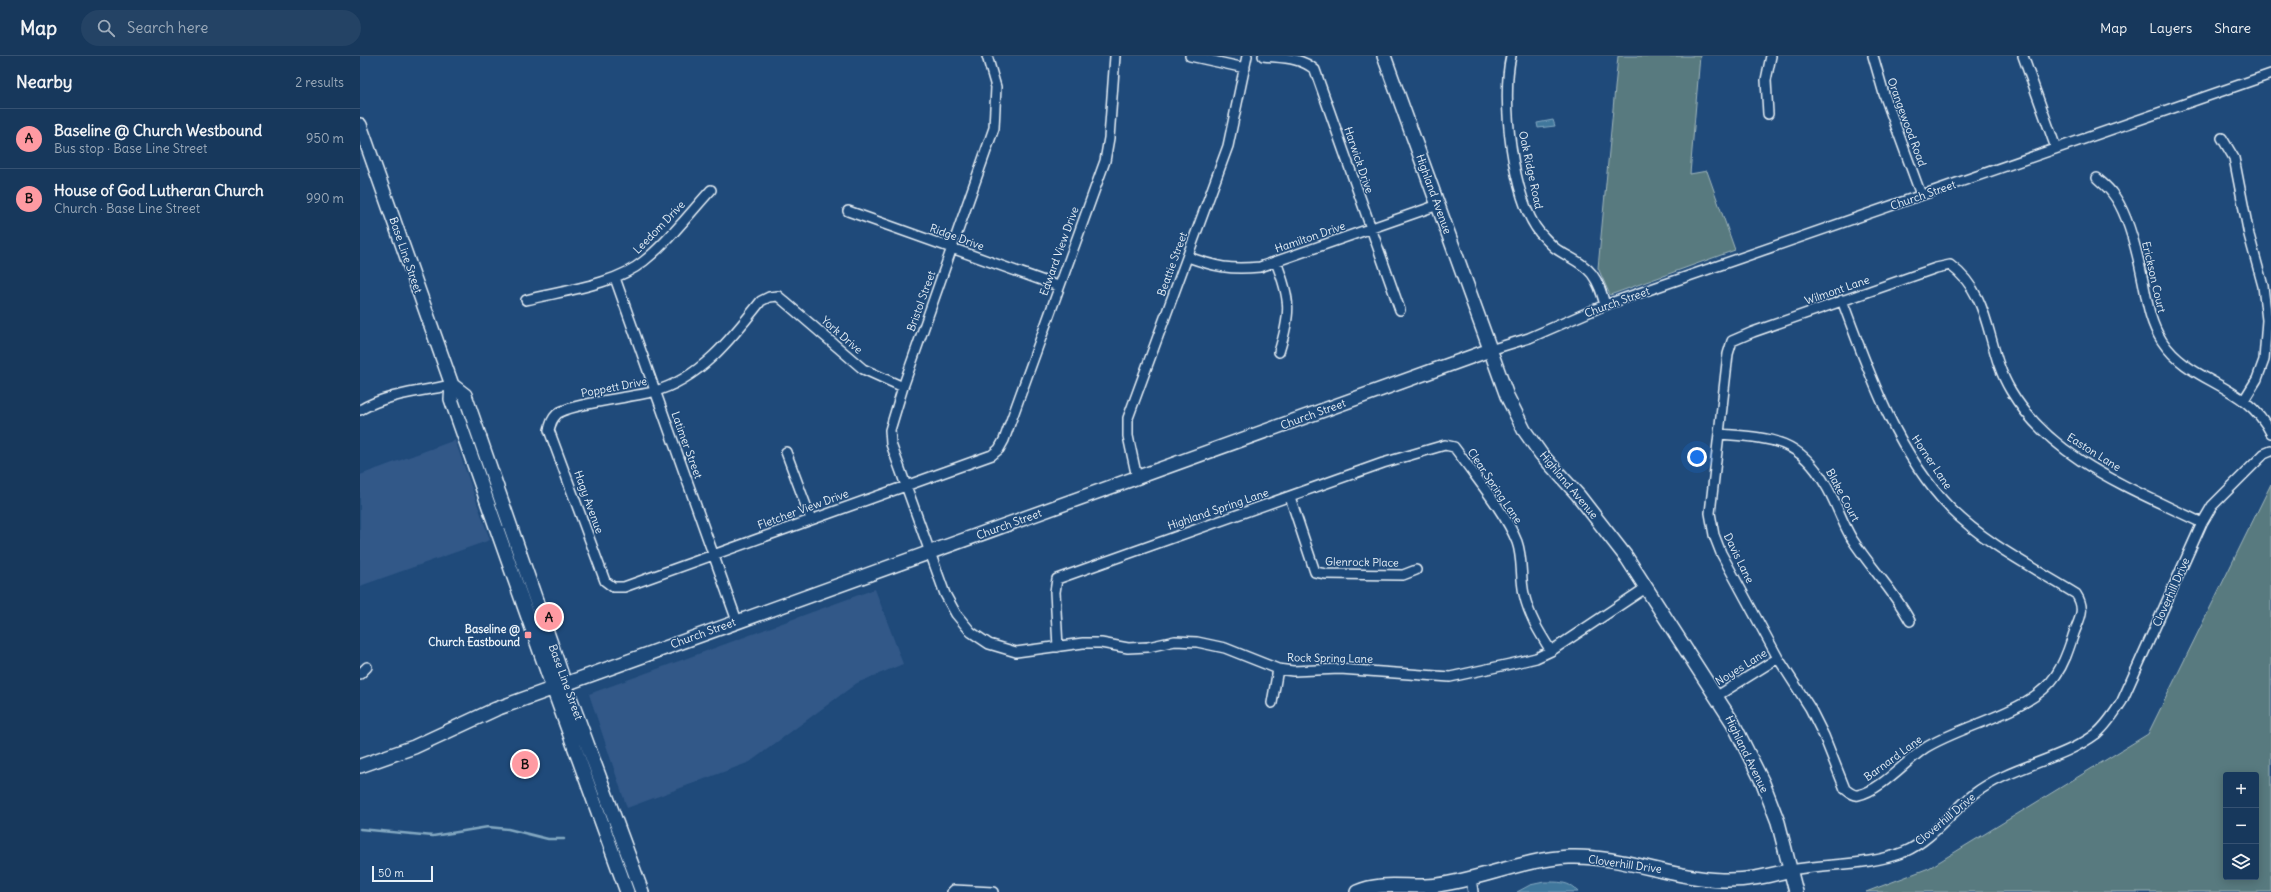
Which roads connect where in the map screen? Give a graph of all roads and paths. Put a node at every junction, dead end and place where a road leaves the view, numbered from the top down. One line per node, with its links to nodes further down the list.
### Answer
1 (987, 56): 23 (street, Bristol Street)
2 (1115, 56): 28 (street, Edward View Drive)
3 (1190, 56): 11 (street)
4 (1247, 56): 11 (street, Beattie Street)
5 (1263, 56): 22 (street, Harwick Drive)
6 (1384, 56): 20 (main road, Highland Avenue)
7 (1511, 56): 32 (street, Oak Ridge Road)
8 (1771, 56): 13 (street)
9 (1873, 56): 19 (street, Orangewood Road)
10 (2023, 56): 16 (street)
11 (1245, 68): 24 (street, Beattie Street)
12 (2271, 74): 16 (street, Church Street)
13 (1768, 114)
14 (360, 125): 37 (main road, Base Line Street)
15 (2222, 138): 40 (street)
16 (2056, 148): 19 (street, Church Street)
17 (2097, 178): 40 (street, Erickson Court)
18 (711, 190): 27 (street, Leedom Drive)
19 (1921, 196): 32 (street, Church Street)
20 (1438, 206): 22 (street, Hamilton Drive); 35 (main road, Highland Avenue)
21 (848, 211): 23 (street, Ridge Drive)
22 (1370, 229): 25 (street, Hamilton Drive); 33 (street, Harwick Drive)
23 (952, 248): 28 (street, Ridge Drive); 38 (street, Bristol Street)
24 (1188, 257): 25 (street, Hamilton Drive); 49 (street, Beattie Street)
25 (1276, 262): 36 (street)
26 (1950, 265): 31 (street, Wilmont Lane); 53 (street, Easton Lane)
27 (615, 278): 30 (street, Leedom Drive); 39 (street, Latimer Street)
28 (1058, 286): 46 (street, Edward View Drive)
29 (769, 297): 38 (street, York Drive); 39 (street, Poppett Drive)
30 (526, 300)
31 (1842, 300): 34 (street, Wilmont Lane); 61 (street, Horner Lane)
32 (1605, 305): 35 (street, Church Street)
33 (1400, 310)
34 (1732, 341): 43 (street, Davis Lane)
35 (1490, 350): 49 (main road, Church Street); 60 (main road, Highland Avenue)
36 (1279, 352)
37 (452, 385): 41 (street); 54 (main road, Base Line Street); 58 (main road, Base Line Street)
38 (903, 387): 50 (street, Bristol Street)
39 (655, 391): 42 (street, Poppett Drive); 56 (street, Latimer Street)
40 (2244, 400): 44 (street, Erickson Court)
41 (362, 406)
42 (551, 421): 59 (street, Hagy Avenue)
43 (1718, 434): 63 (street, Blake Court); 66 (street, Davis Lane)
44 (2271, 434)
45 (1454, 447): 51 (street, Highland Spring Lane); 65 (street, Clear Spring Lane)
46 (1000, 449): 50 (street, Fletcher View Drive)
47 (2271, 451): 53 (street, Cloverhill Drive)
48 (786, 452): 52 (street)
49 (1137, 478): 55 (main road, Church Street)
50 (906, 484): 52 (street, Fletcher View Drive); 55 (street, Bristol Street)
51 (1290, 497): 57 (street, Glenrock Place); 64 (street, Highland Spring Lane)
52 (811, 519): 56 (street, Fletcher View Drive)
53 (2202, 523): 75 (street, Cloverhill Drive)
54 (498, 531): 58 (main road); 71 (main road, Base Line Street)
55 (931, 552): 62 (main road, Church Street); 64 (street, Rock Spring Lane)
56 (713, 554): 59 (street, Fletcher View Drive); 62 (street, Latimer Street)
57 (1416, 570)
58 (531, 583): 70 (main road, Base Line Street)
59 (613, 587)
60 (1648, 587): 65 (street, Rock Spring Lane); 72 (main road, Highland Avenue)
61 (2082, 603): 66 (street, Barnard Lane)
62 (737, 621): 70 (main road, Church Street)
63 (1910, 621)
64 (1058, 647): 68 (street, Rock Spring Lane)
65 (1551, 651): 68 (street, Rock Spring Lane)
66 (1778, 658): 72 (street, Noyes Lane)
67 (367, 667): 69 (street)
68 (1278, 669): 73 (street)
69 (360, 674)
70 (566, 684): 71 (main road, Church Street); 78 (main road, Base Line Street)
71 (553, 688): 74 (main road, Church Street); 77 (main road, Base Line Street)
72 (1717, 696): 75 (main road, Highland Avenue)
73 (1272, 703)
74 (360, 766)
75 (1791, 870): 76 (main road, Cloverhill Drive); 83 (main road, Highland Avenue)
76 (1471, 878): 81 (main road, Cloverhill Drive); 82 (street)
77 (627, 892)
78 (642, 892)
79 (952, 892): 80 (street)
80 (993, 892)
81 (1358, 892)
82 (1473, 892)
83 (1796, 892)

